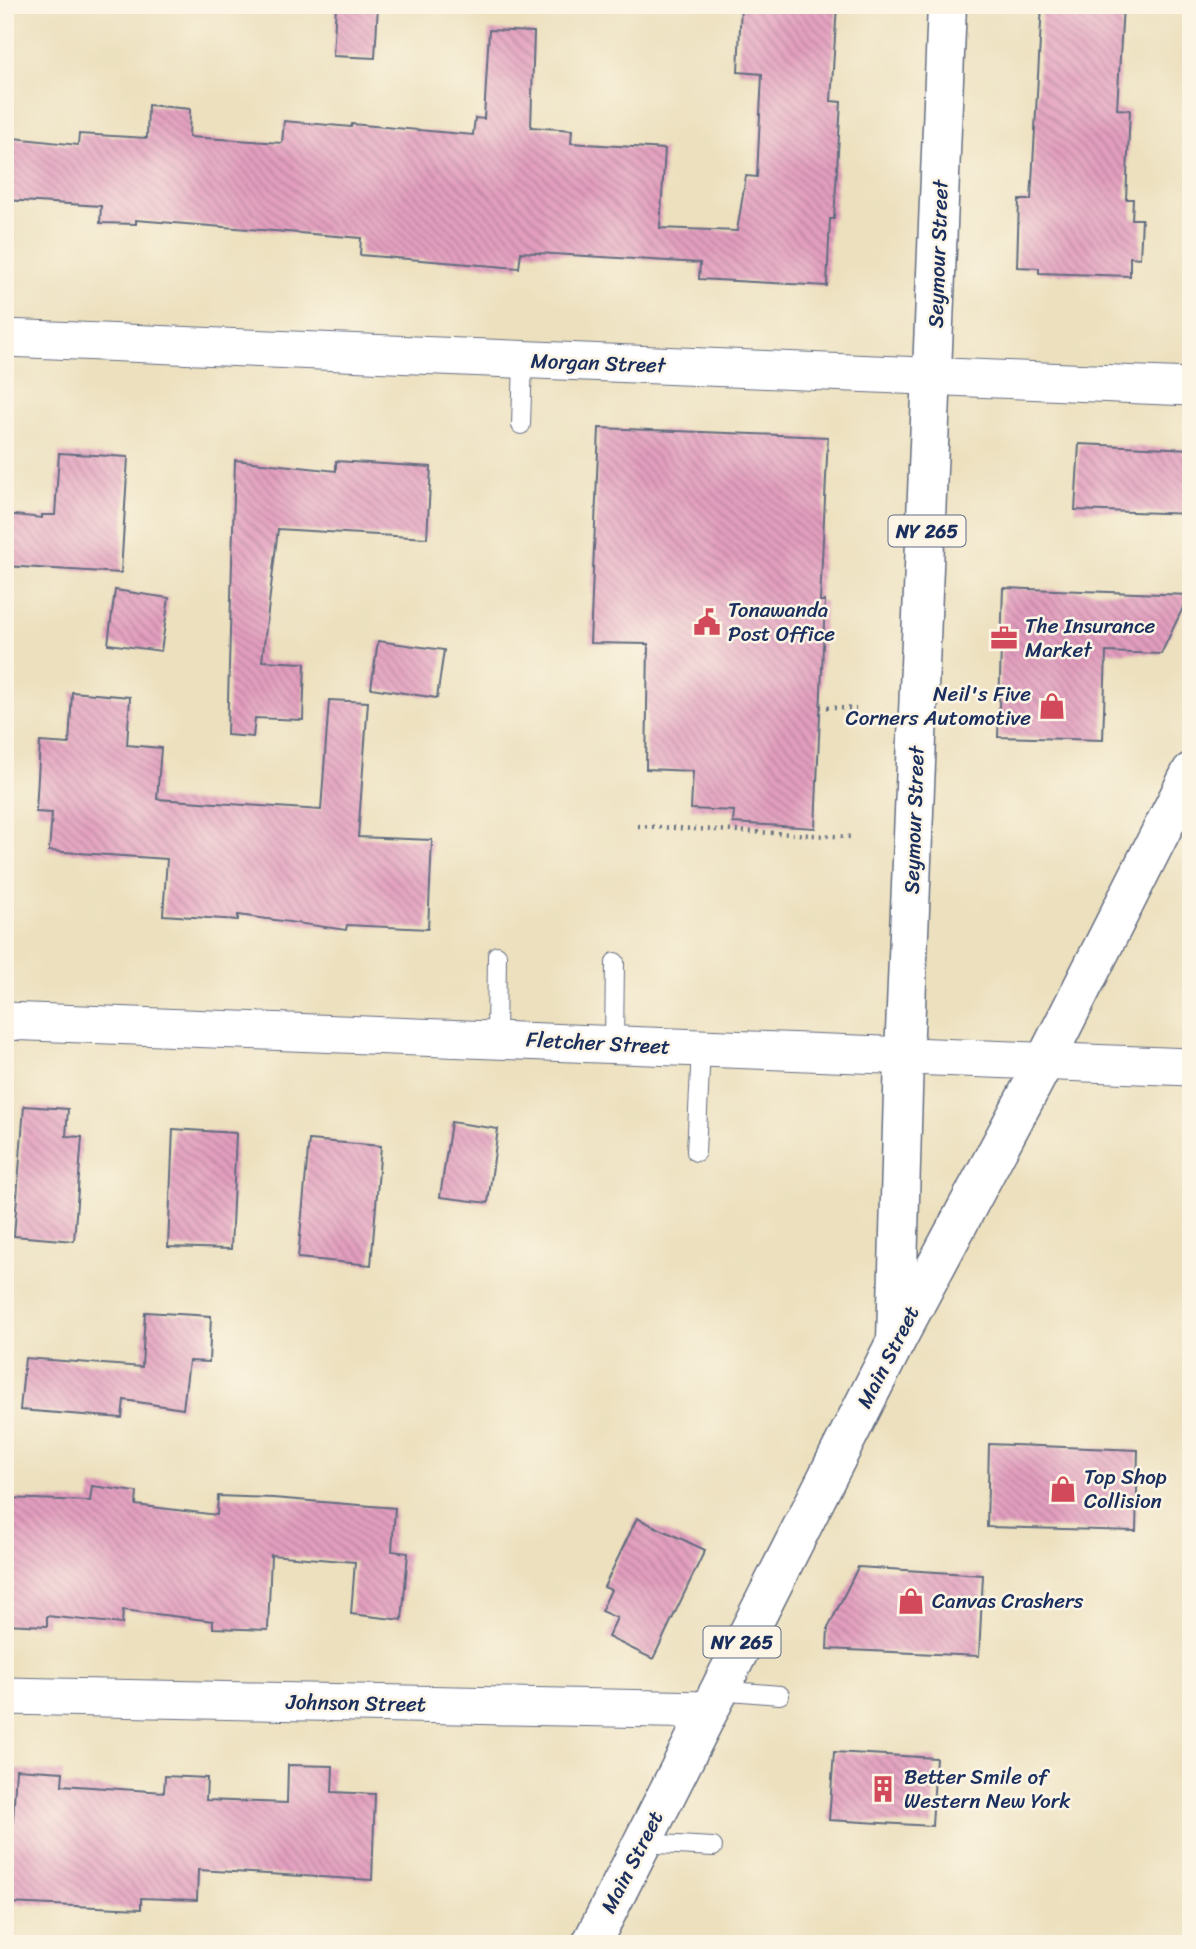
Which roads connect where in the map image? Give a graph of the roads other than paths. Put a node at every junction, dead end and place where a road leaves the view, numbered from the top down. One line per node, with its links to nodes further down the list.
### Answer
1 (947, 5): 4 (main road, Seymour Street / NY 265)
2 (5, 338): 3 (street, Morgan Street)
3 (523, 359): 4 (street, Morgan Street); 6 (lane)
4 (934, 376): 5 (street, Morgan Street); 14 (main road, Seymour Street / NY 265)
5 (1191, 387)
6 (521, 425)
7 (1191, 772): 15 (main road, Main Street)
8 (496, 956): 11 (lane)
9 (615, 962): 12 (lane)
10 (5, 1021): 11 (street, Fletcher Street)
11 (496, 1039): 12 (street, Fletcher Street)
12 (614, 1043): 13 (street, Fletcher Street)
13 (701, 1048): 14 (street, Fletcher Street); 17 (lane)
14 (904, 1056): 15 (street, Fletcher Street); 18 (main road, Seymour Street / NY 265)
15 (1045, 1061): 16 (street, Fletcher Street); 18 (main road, Main Street)
16 (1191, 1067)
17 (696, 1152)
18 (896, 1341): 21 (main road, Main Street / NY 265)
19 (780, 1695): 21 (lane)
20 (5, 1696): 21 (street, Johnson Street)
21 (713, 1700): 22 (main road, Main Street / NY 265)
22 (641, 1843): 23 (lane); 24 (main road, Main Street / NY 265)
23 (713, 1847)
24 (591, 1944)

